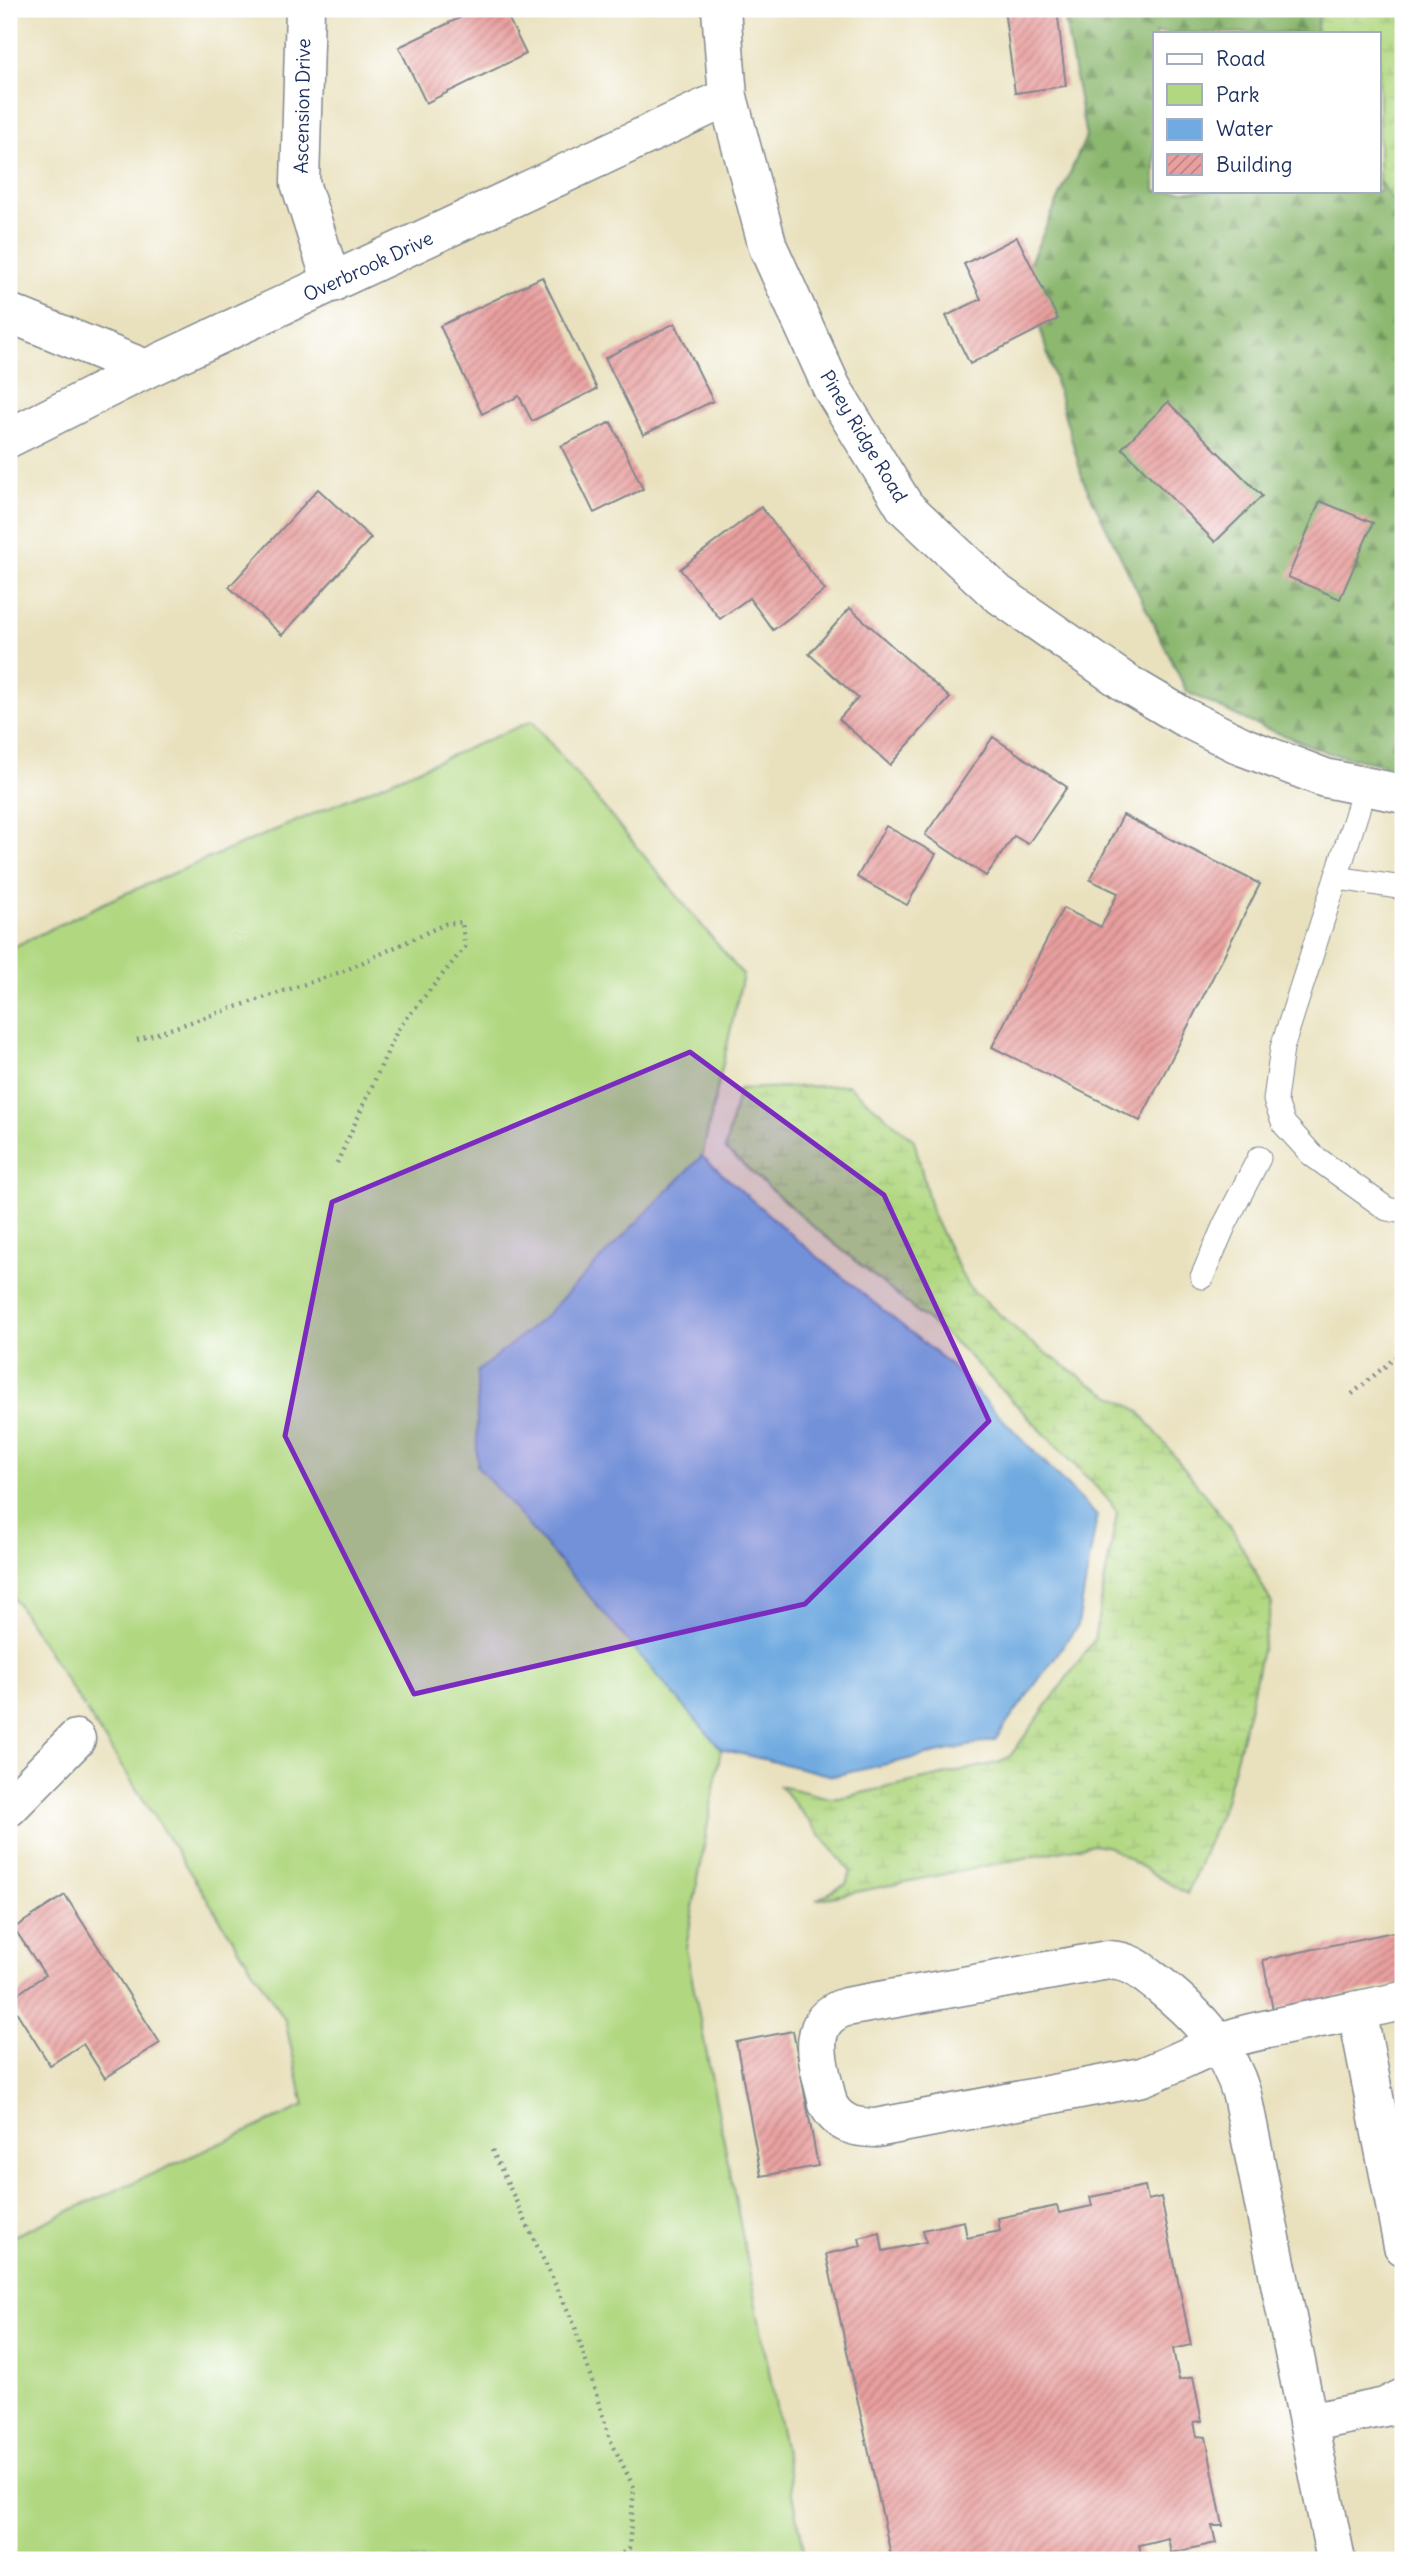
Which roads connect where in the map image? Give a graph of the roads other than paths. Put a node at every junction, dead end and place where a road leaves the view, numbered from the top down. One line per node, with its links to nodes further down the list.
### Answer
1 (306, 9): 4 (street, Ascension Drive)
2 (721, 9): 3 (street, Piney Ridge Road)
3 (728, 97): 4 (street, Overbrook Drive); 8 (street, Piney Ridge Road)
4 (331, 283): 6 (street, Overbrook Drive)
5 (9, 313): 6 (street)
6 (146, 369): 7 (street, Overbrook Drive)
7 (9, 438)
8 (1365, 788): 9 (street, Piney Ridge Road); 10 (lane)
9 (1403, 794)
10 (1338, 878): 11 (lane); 13 (lane)
11 (1403, 888)
12 (1259, 1158): 14 (lane)
13 (1403, 1212)
14 (1202, 1277)
15 (76, 1739): 16 (street)
16 (9, 1807)
17 (1403, 2001): 18 (street)
18 (1357, 2010): 19 (street); 20 (street)
19 (1219, 2045): 19 (street); 22 (street)
20 (1403, 2246)
21 (1403, 2398): 22 (street)
22 (1308, 2423): 23 (street)
23 (1336, 2560)

